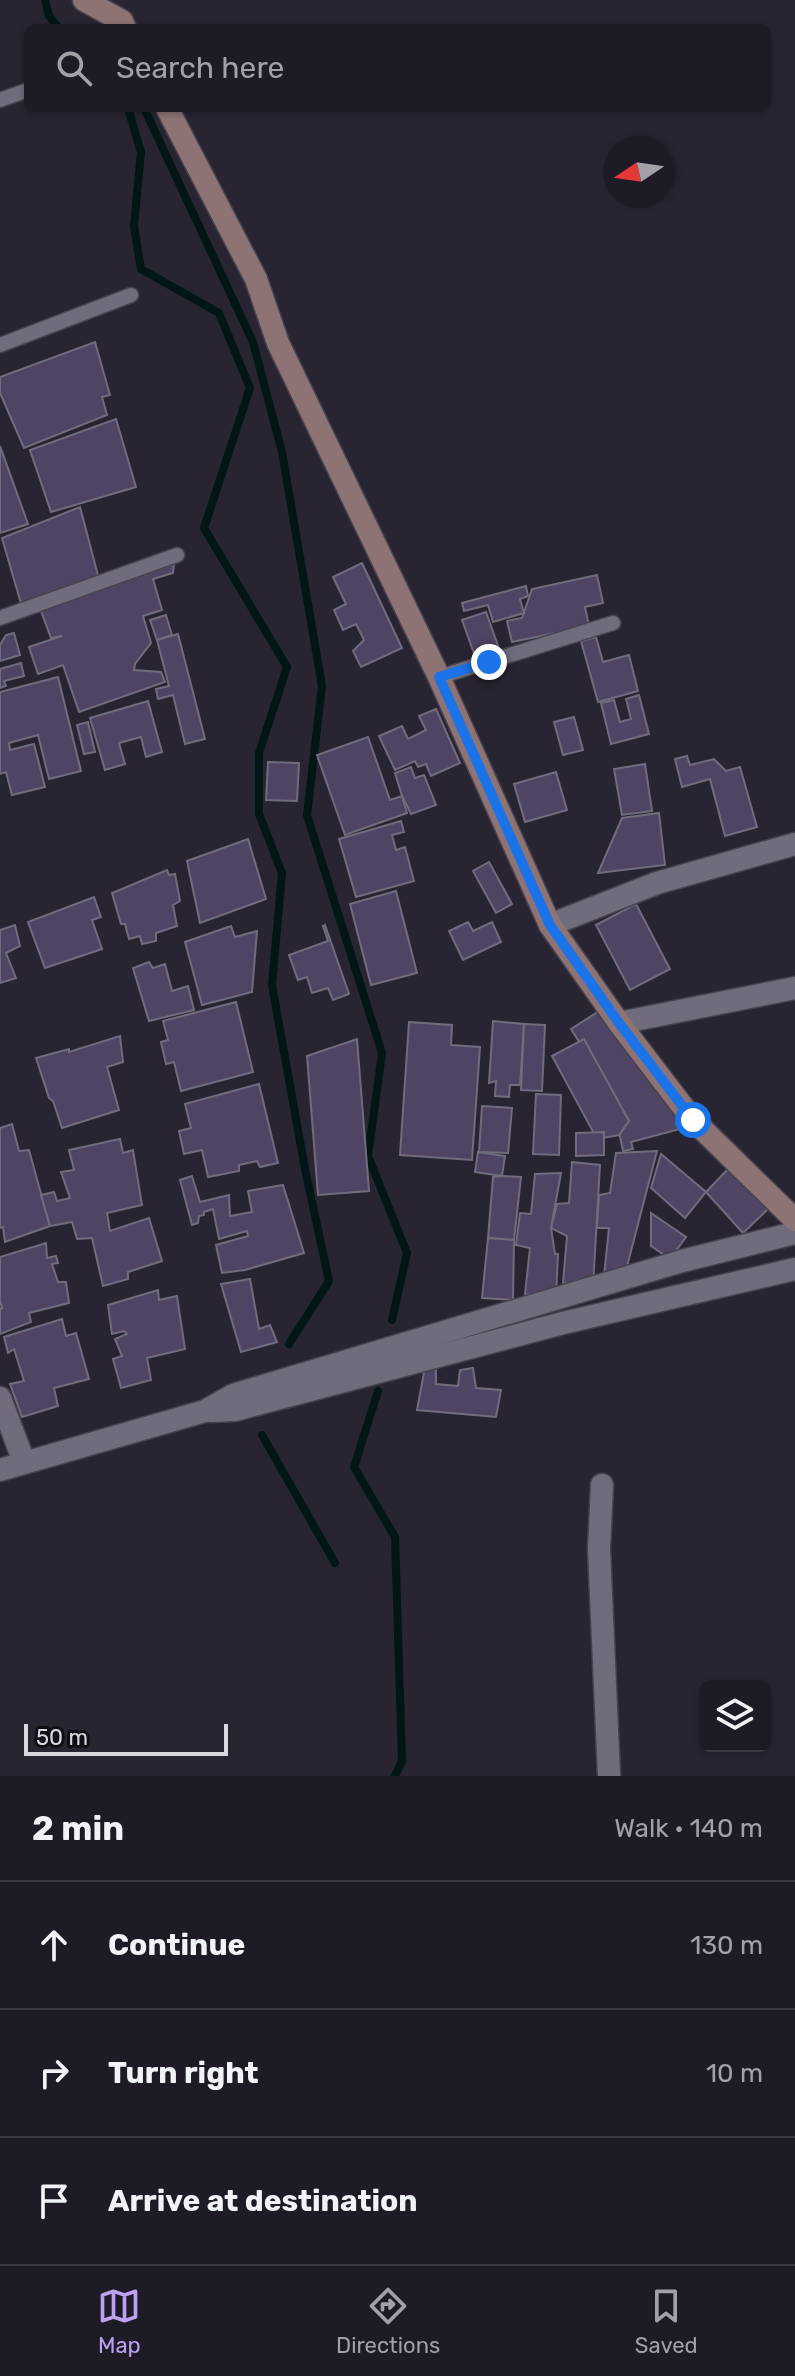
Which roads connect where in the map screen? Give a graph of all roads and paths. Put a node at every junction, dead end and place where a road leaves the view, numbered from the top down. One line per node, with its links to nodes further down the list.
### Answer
1 (84, 0): 2 (main road)
2 (119, 16)
3 (24, 91): 4 (lane)
4 (0, 100)
5 (169, 112): 11 (main road)
6 (131, 295): 7 (lane)
7 (0, 345)
8 (177, 555): 9 (lane)
9 (0, 618)
10 (613, 623): 11 (lane)
11 (439, 677): 13 (main road)
12 (795, 844): 13 (street)
13 (550, 925): 15 (main road)
14 (795, 988): 15 (street)
15 (619, 1023): 16 (main road)
16 (795, 1220)
17 (795, 1233): 20 (street)
18 (795, 1269): 20 (street)
19 (0, 1398): 21 (street)
20 (205, 1411): 21 (street)
21 (24, 1462): 22 (street)
22 (0, 1470)
23 (602, 1485): 24 (street)
24 (609, 1776)

